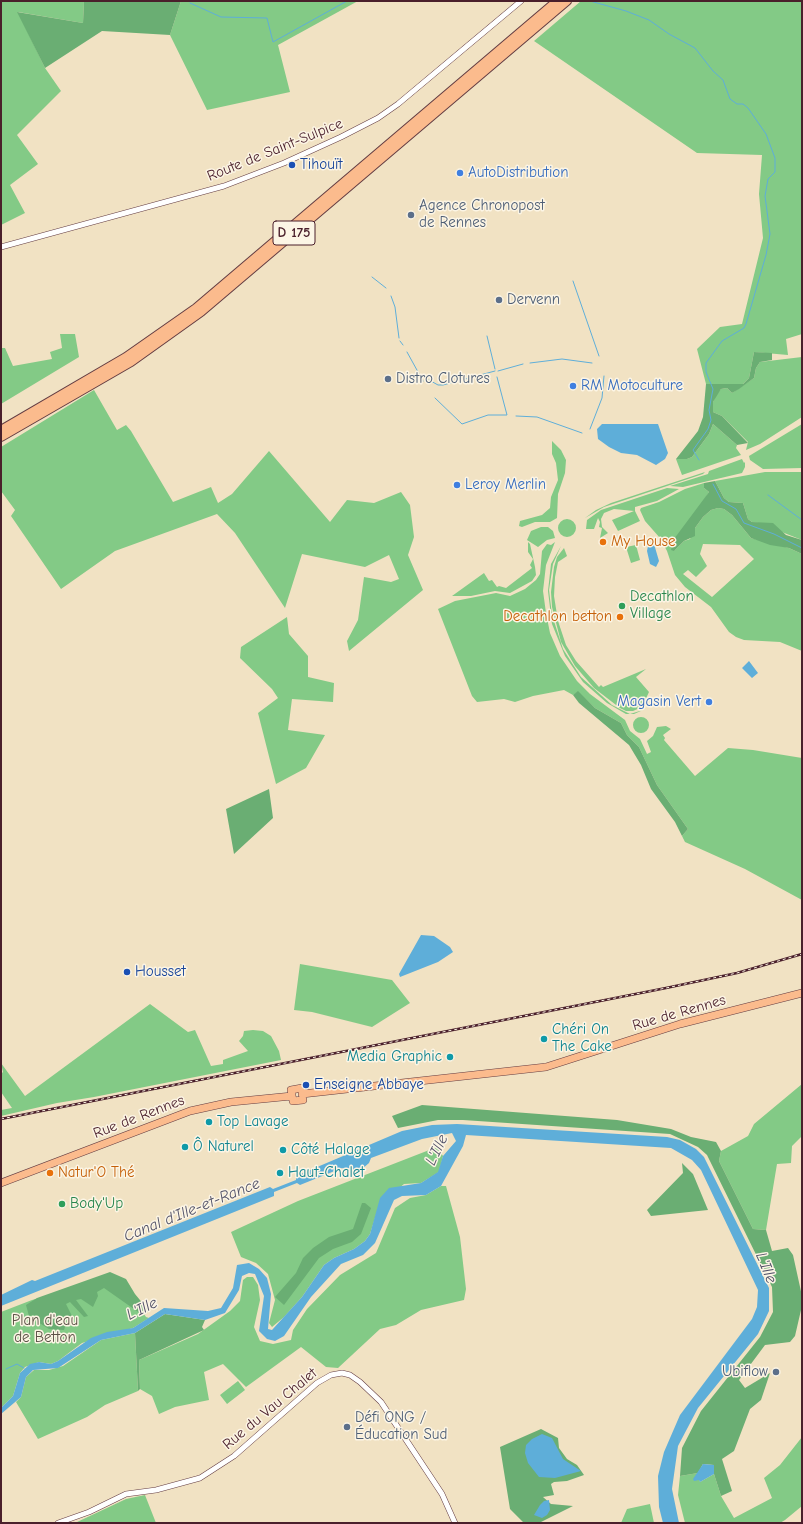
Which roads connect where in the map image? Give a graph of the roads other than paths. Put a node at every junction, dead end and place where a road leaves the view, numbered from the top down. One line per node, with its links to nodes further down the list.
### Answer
1 (521, 1): 4 (street, Route de Saint-Sulpice)
2 (557, 1): 5 (highway, D 175)
3 (566, 1): 6 (highway, D 175)
4 (1, 247)
5 (1, 430)
6 (1, 437)
7 (802, 993): 8 (main road, Rue de Rennes)
8 (1, 1183)
9 (58, 1523): 10 (street, Rue du Vau Chalet)
10 (455, 1523)

